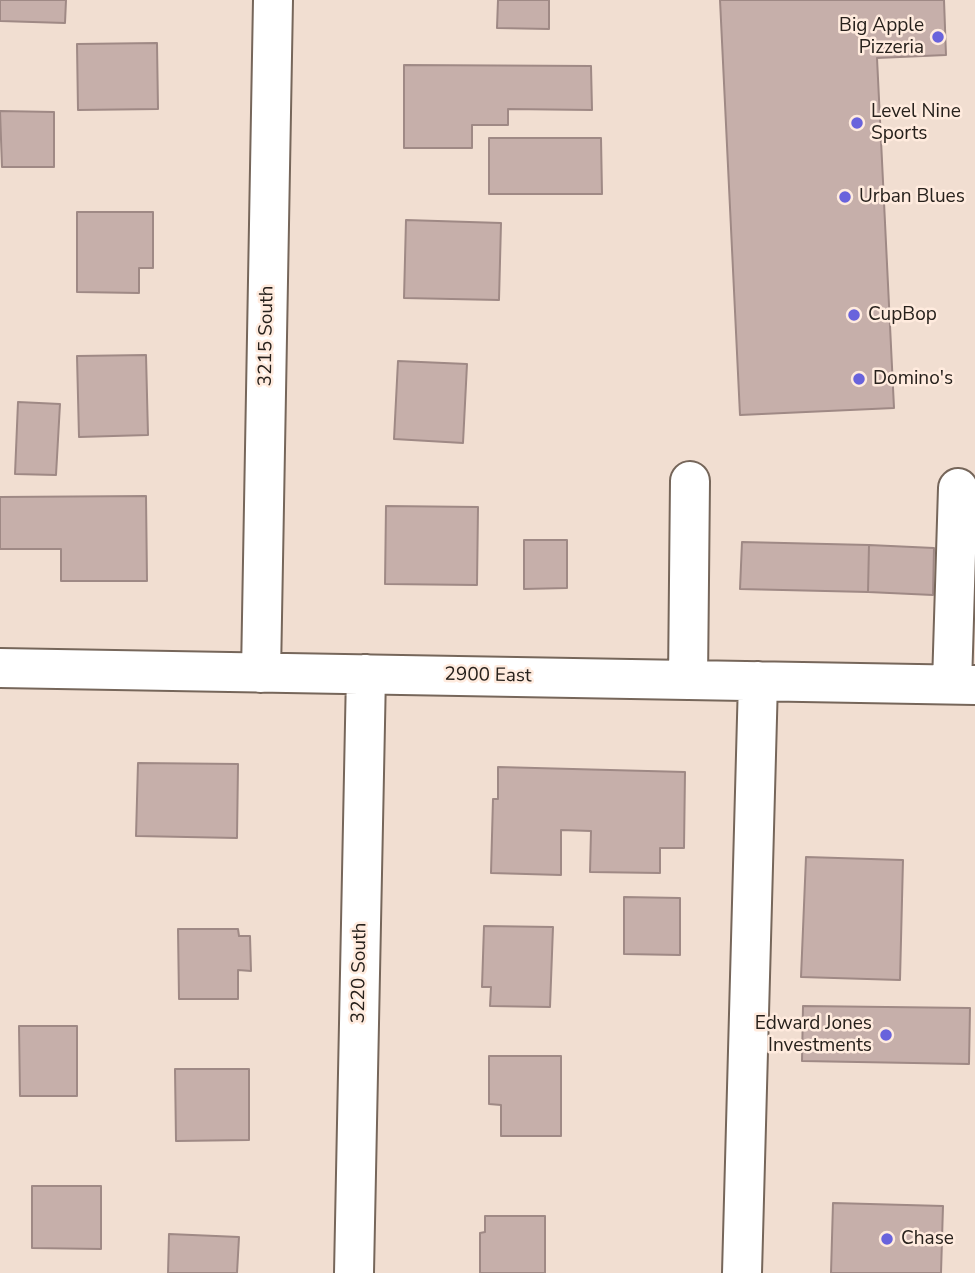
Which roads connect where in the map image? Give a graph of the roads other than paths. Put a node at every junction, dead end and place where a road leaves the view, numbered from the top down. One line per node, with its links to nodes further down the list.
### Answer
1 (273, 0): 5 (street, 3215 South)
2 (690, 481): 7 (street)
3 (958, 488): 9 (street)
4 (0, 668): 5 (street, 2900 East)
5 (261, 673): 6 (street, 2900 East)
6 (366, 674): 7 (street, 2900 East); 10 (street, 3220 South)
7 (688, 680): 8 (street, 2900 East)
8 (758, 681): 9 (street, 2900 East); 11 (street)
9 (964, 684)
10 (354, 1273)
11 (742, 1273)

